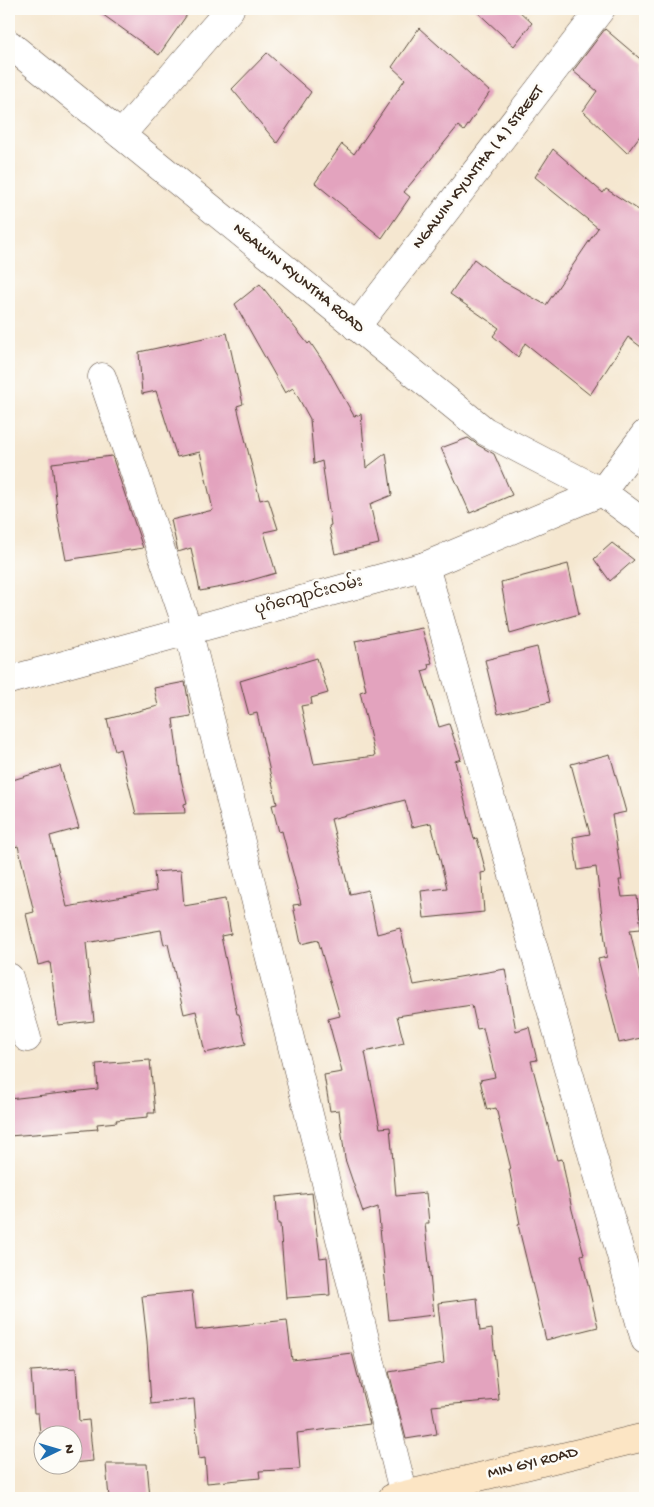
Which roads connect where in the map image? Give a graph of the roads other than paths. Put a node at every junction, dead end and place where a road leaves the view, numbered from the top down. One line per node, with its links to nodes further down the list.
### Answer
1 (230, 9): 4 (street)
2 (601, 9): 5 (street, NGAWIN KYUNTHA ( 4 ) STREET)
3 (9, 44): 4 (street, NGAWIN KYUNTHA ROAD)
4 (121, 135): 5 (street, NGAWIN KYUNTHA ROAD)
5 (356, 327): 8 (street, NGAWIN KYUNTHA ROAD)
6 (102, 377): 11 (street)
7 (645, 434): 8 (street)
8 (602, 492): 9 (street, NGAWIN KYUNTHA ROAD); 10 (street, ပုဂံကျောင်းလမ်း)
9 (645, 524)
10 (425, 566): 11 (street, ပုဂံကျောင်းလမ်း); 15 (street)
11 (188, 630): 12 (street, ပုဂံကျောင်းလမ်း); 17 (street)
12 (9, 680)
13 (9, 977): 14 (street)
14 (27, 1038)
15 (645, 1340)
16 (645, 1437): 17 (main road, MIN GYI ROAD)
17 (398, 1497)

